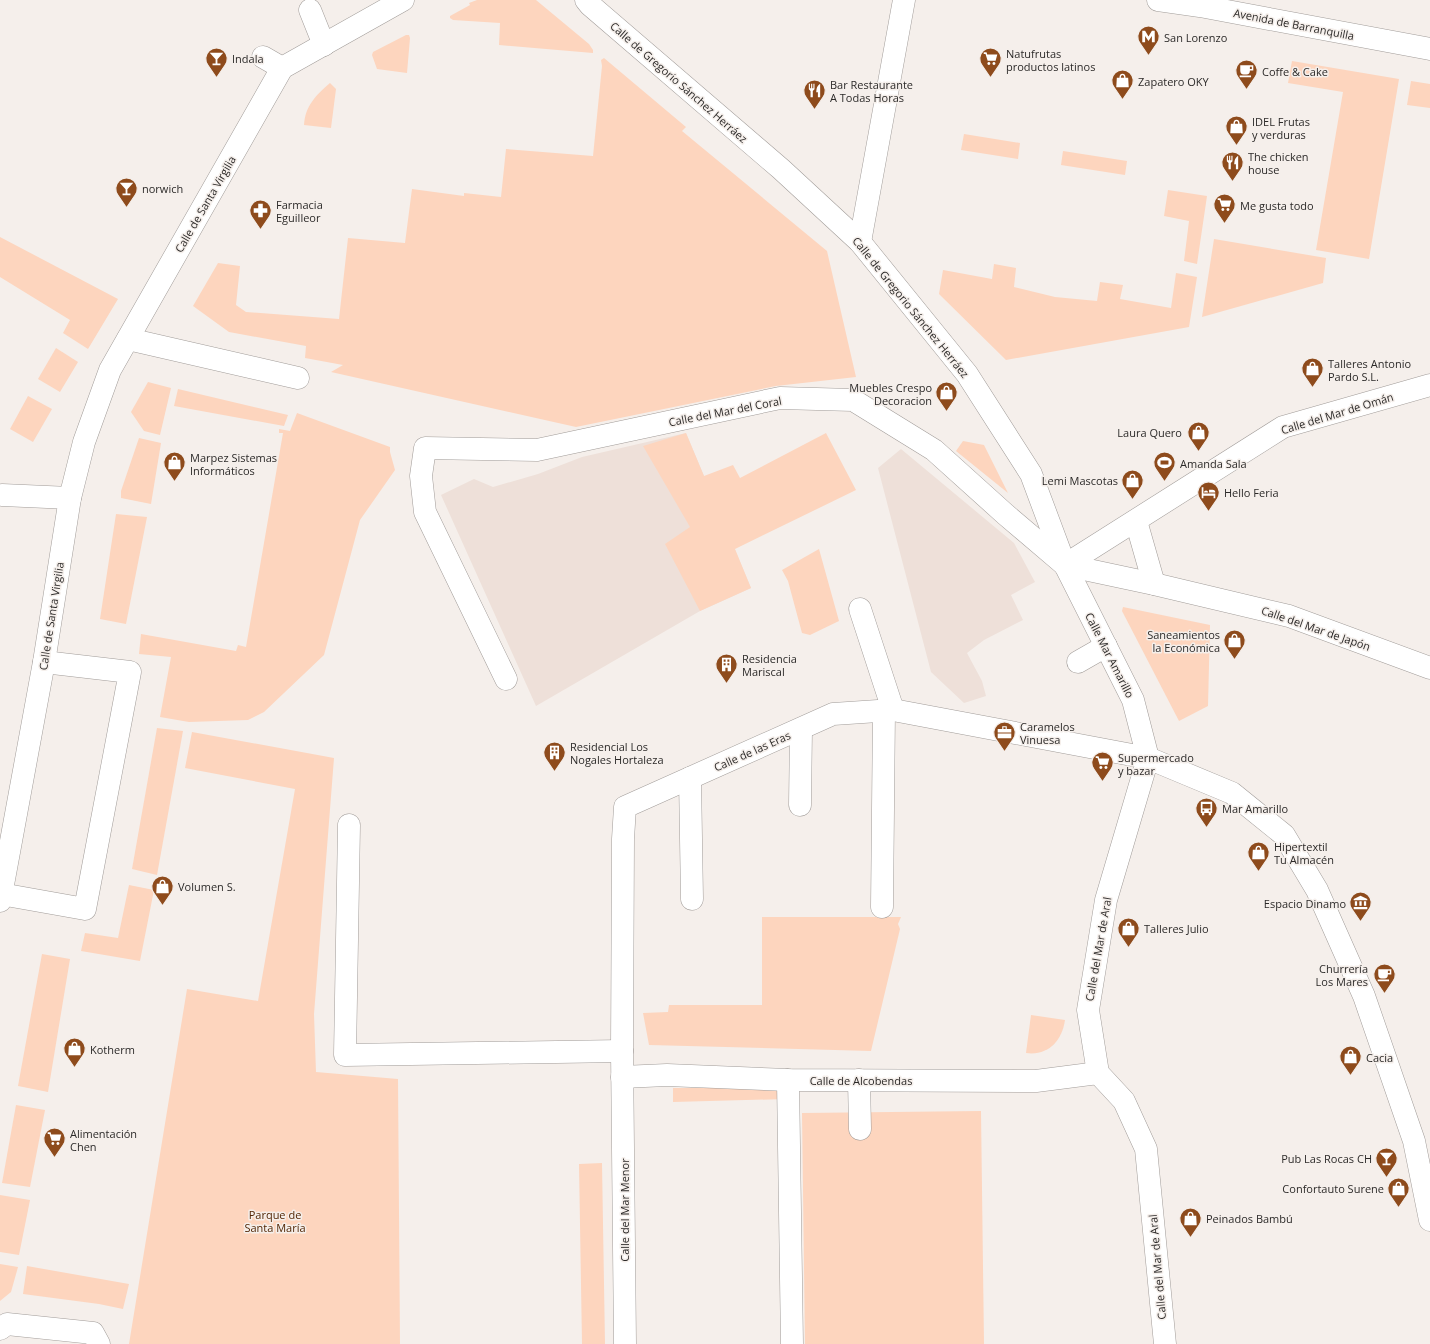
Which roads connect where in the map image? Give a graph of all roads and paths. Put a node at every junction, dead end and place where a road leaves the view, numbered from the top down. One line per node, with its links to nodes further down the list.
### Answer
1 (403, 0): 6 (street)
2 (586, 0): 10 (street, Calle de Gregorio Sánchez Herráez)
3 (904, 0): 10 (street)
4 (1158, 0): 7 (street, Avenida de Barranquilla)
5 (310, 10): 6 (street)
6 (324, 45): 9 (street)
7 (1430, 49)
8 (262, 57): 9 (street)
9 (282, 68): 11 (street, Calle de Santa Virgilia)
10 (860, 242): 17 (street, Calle de Gregorio Sánchez Herráez)
11 (128, 340): 12 (street); 15 (street, Calle de Santa Virgilia)
12 (298, 378)
13 (1430, 386): 16 (street, Calle del Mar de Omán)
14 (2, 495): 15 (street)
15 (70, 498): 22 (street, Calle de Santa Virgilia)
16 (1136, 521): 18 (street, Calle del Mar de Omán); 19 (street)
17 (1035, 539): 18 (street, Calle del Mar del Coral); 25 (street, Calle del Mar del Coral)
18 (1065, 565): 19 (street, Calle del Mar de Japón); 21 (street, Calle Mar Amarillo)
19 (1154, 584): 24 (street, Calle del Mar de Japón)
20 (860, 609): 26 (street)
21 (1106, 646): 23 (street); 28 (street, Calle Mar Amarillo)
22 (44, 662): 30 (street, Calle de Santa Virgilia); 33 (street)
23 (1078, 662)
24 (1430, 668)
25 (506, 679)
26 (888, 711): 27 (street, Calle de las Eras); 28 (street, Calle de las Eras); 35 (street)
27 (801, 729): 29 (street, Calle de las Eras); 31 (street)
28 (1148, 758): 37 (street, Calle del Mar de Aral); 42 (street)
29 (690, 778): 34 (street); 36 (street, Calle de las Eras)
30 (9, 797): 33 (street, Calle de Santa Virgilia)
31 (800, 804)
32 (349, 825): 36 (street)
33 (1, 897)
34 (692, 899)
35 (882, 907)
36 (622, 1051): 38 (street, Calle de las Eras)
37 (1098, 1073): 40 (street, Calle de Alcobendas); 47 (street, Calle del Mar de Aral)
38 (622, 1077): 39 (street, Calle de Alcobendas); 45 (street, Calle del Mar Menor)
39 (788, 1080): 40 (street, Calle de Alcobendas); 46 (street)
40 (859, 1080): 41 (street)
41 (860, 1129)
42 (1430, 1217)
43 (0, 1329): 44 (street)
44 (99, 1344)
45 (625, 1344)
46 (792, 1344)
47 (1164, 1344)

